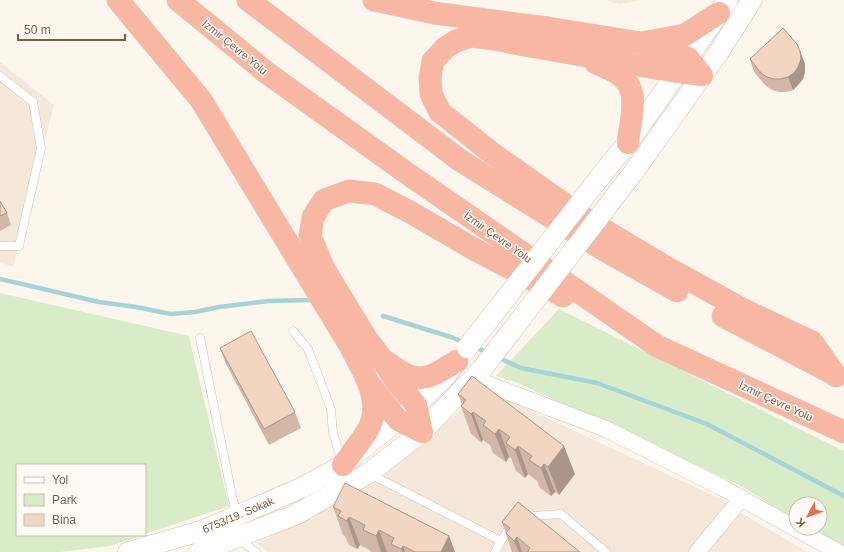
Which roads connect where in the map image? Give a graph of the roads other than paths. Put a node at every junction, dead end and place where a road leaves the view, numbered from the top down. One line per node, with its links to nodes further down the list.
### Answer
1 (118, 0): 21 (highway)
2 (178, 0): 16 (highway, İzmir Çevre Yolu)
3 (248, 0): 20 (highway)
4 (374, 0): 7 (highway)
5 (752, 0): 10 (street)
6 (724, 6): 7 (highway); 9 (street, 6753/19. Sokak)
7 (641, 43): 9 (highway)
8 (580, 55): 9 (highway); 12 (highway); 20 (highway)
9 (682, 65): 10 (highway); 12 (street, 6753/19. Sokak)
10 (702, 75): 19 (street, bridge)
11 (0, 76): 13 (lane)
12 (628, 142): 17 (street, 6753/19. Sokak, bridge)
13 (0, 246)
14 (293, 331): 26 (lane)
15 (200, 338): 29 (lane)
16 (657, 346): 18 (highway); 25 (highway, İzmir Çevre Yolu)
17 (462, 355): 18 (highway); 22 (street, 6753/19. Sokak)
18 (381, 358): 22 (highway)
19 (478, 374): 24 (street); 28 (street)
20 (840, 377)
21 (371, 385): 23 (highway); 26 (highway)
22 (416, 405): 23 (street, 6753/19. Sokak); 24 (highway)
23 (398, 420): 24 (highway); 26 (street, 6753/19. Sokak)
24 (422, 432): 27 (street)
25 (844, 432)
26 (343, 465): 29 (street, 6753/19. Sokak)
27 (369, 473): 30 (street); 31 (lane)
28 (742, 498): 37 (street); 38 (street)
29 (236, 516): 32 (street, 6753/19. Sokak)
30 (238, 538): 33 (street); 34 (lane)
31 (501, 541): 35 (lane); 36 (lane)
32 (128, 552)
33 (199, 552)
34 (256, 552)
35 (495, 552)
36 (606, 552)
37 (697, 552)
38 (838, 552)

